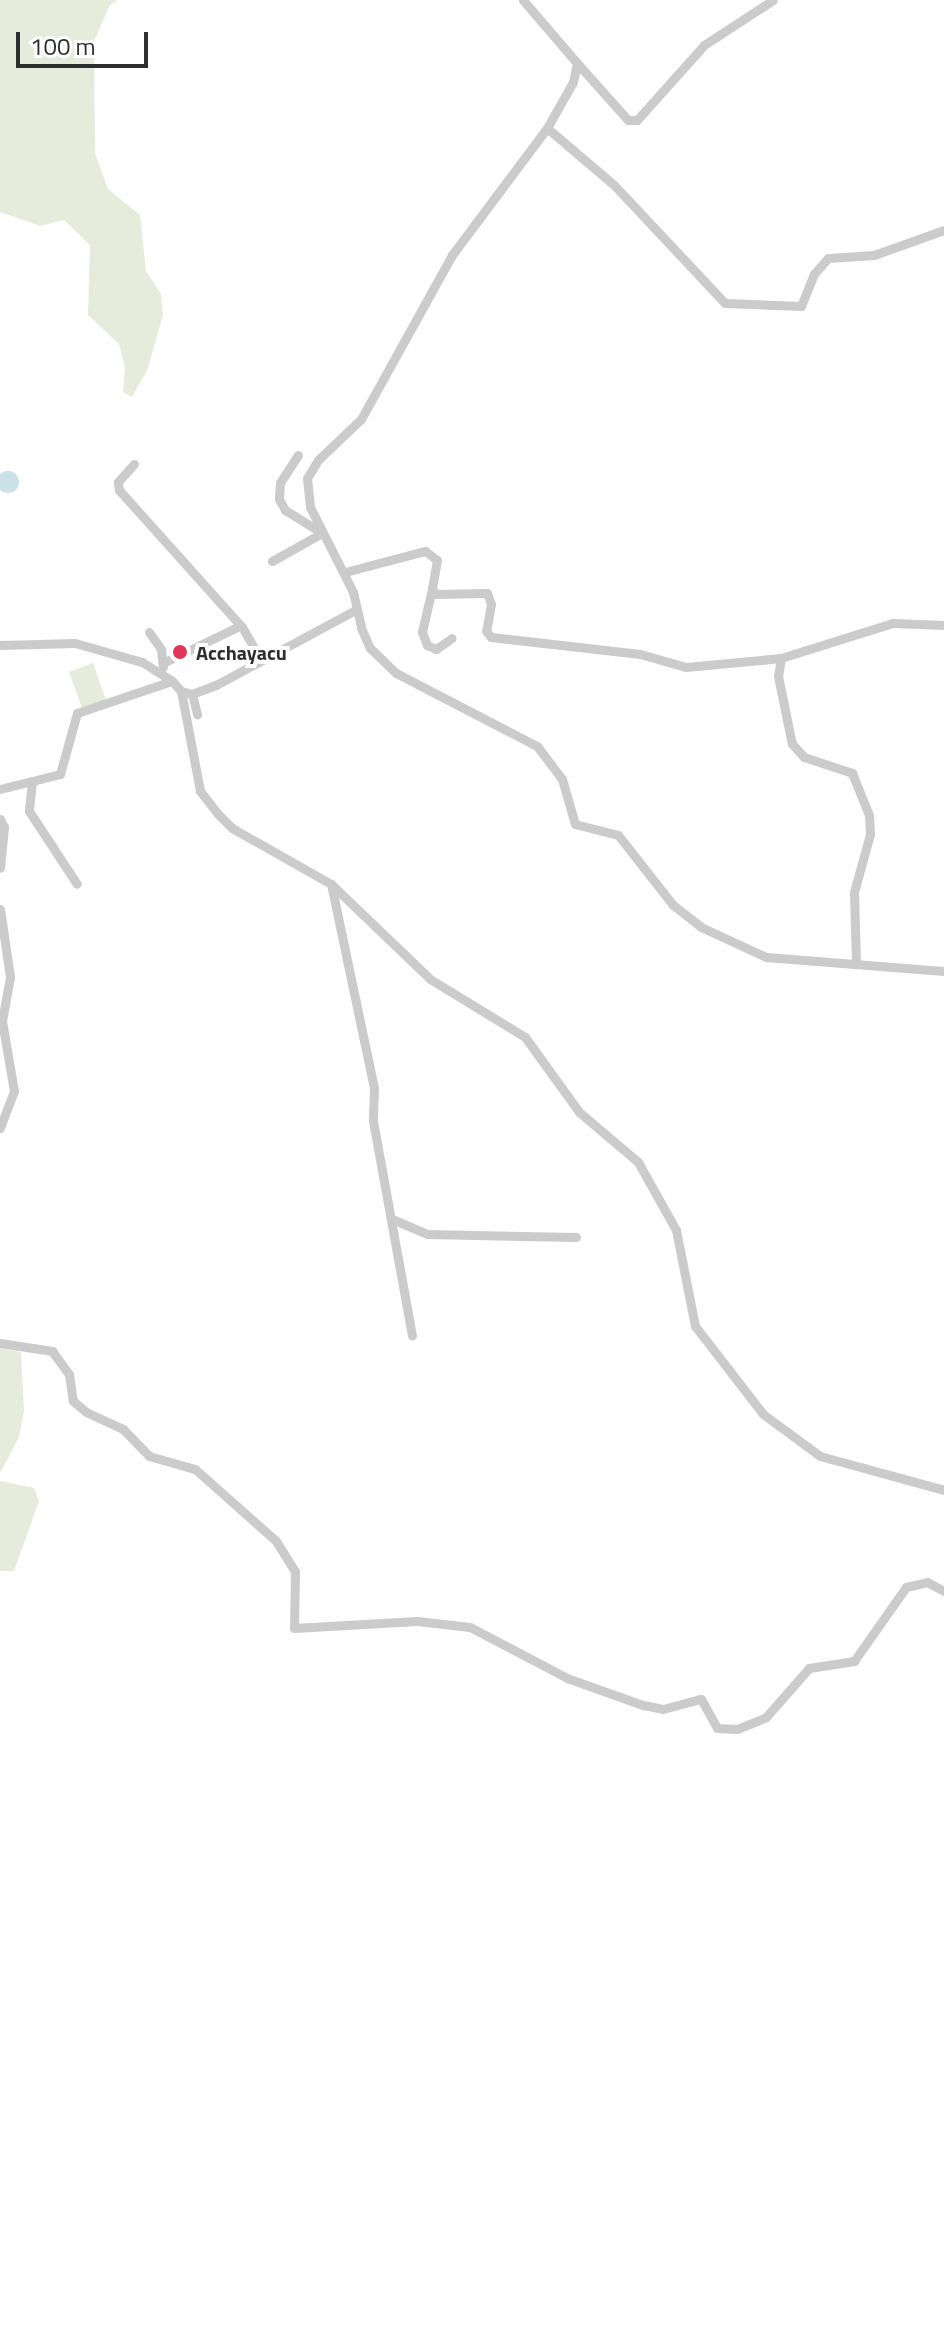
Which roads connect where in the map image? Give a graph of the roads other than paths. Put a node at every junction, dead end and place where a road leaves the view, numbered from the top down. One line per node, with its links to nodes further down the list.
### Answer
1 (523, 0): 3 (street)
2 (773, 0): 3 (street)
3 (577, 63): 4 (street)
4 (547, 128): 5 (street); 8 (street)
5 (944, 230)
6 (298, 455): 8 (street)
7 (134, 464): 19 (street)
8 (322, 533): 9 (street); 10 (street)
9 (272, 561)
10 (345, 572): 11 (street); 12 (street)
11 (432, 589): 16 (street); 18 (street)
12 (357, 609): 19 (street); 32 (street)
13 (944, 625): 18 (street)
14 (237, 627): 20 (street)
15 (149, 632): 20 (street)
16 (452, 638)
17 (0, 645): 21 (street)
18 (781, 658): 32 (street)
19 (261, 660): 23 (street)
20 (163, 663): 21 (street)
21 (167, 678): 22 (street); 25 (street)
22 (181, 691): 23 (street); 30 (street)
23 (192, 694): 24 (street)
24 (197, 714)
25 (32, 781): 26 (street); 29 (street)
26 (0, 789)
27 (0, 819): 28 (street)
28 (0, 868)
29 (77, 884)
30 (331, 884): 35 (street); 39 (street)
31 (0, 909): 34 (street)
32 (856, 963): 33 (street)
33 (944, 971)
34 (0, 1128)
35 (392, 1219): 36 (street); 37 (street)
36 (576, 1237)
37 (412, 1335)
38 (0, 1343): 40 (street)
39 (944, 1490)
40 (944, 1591)

